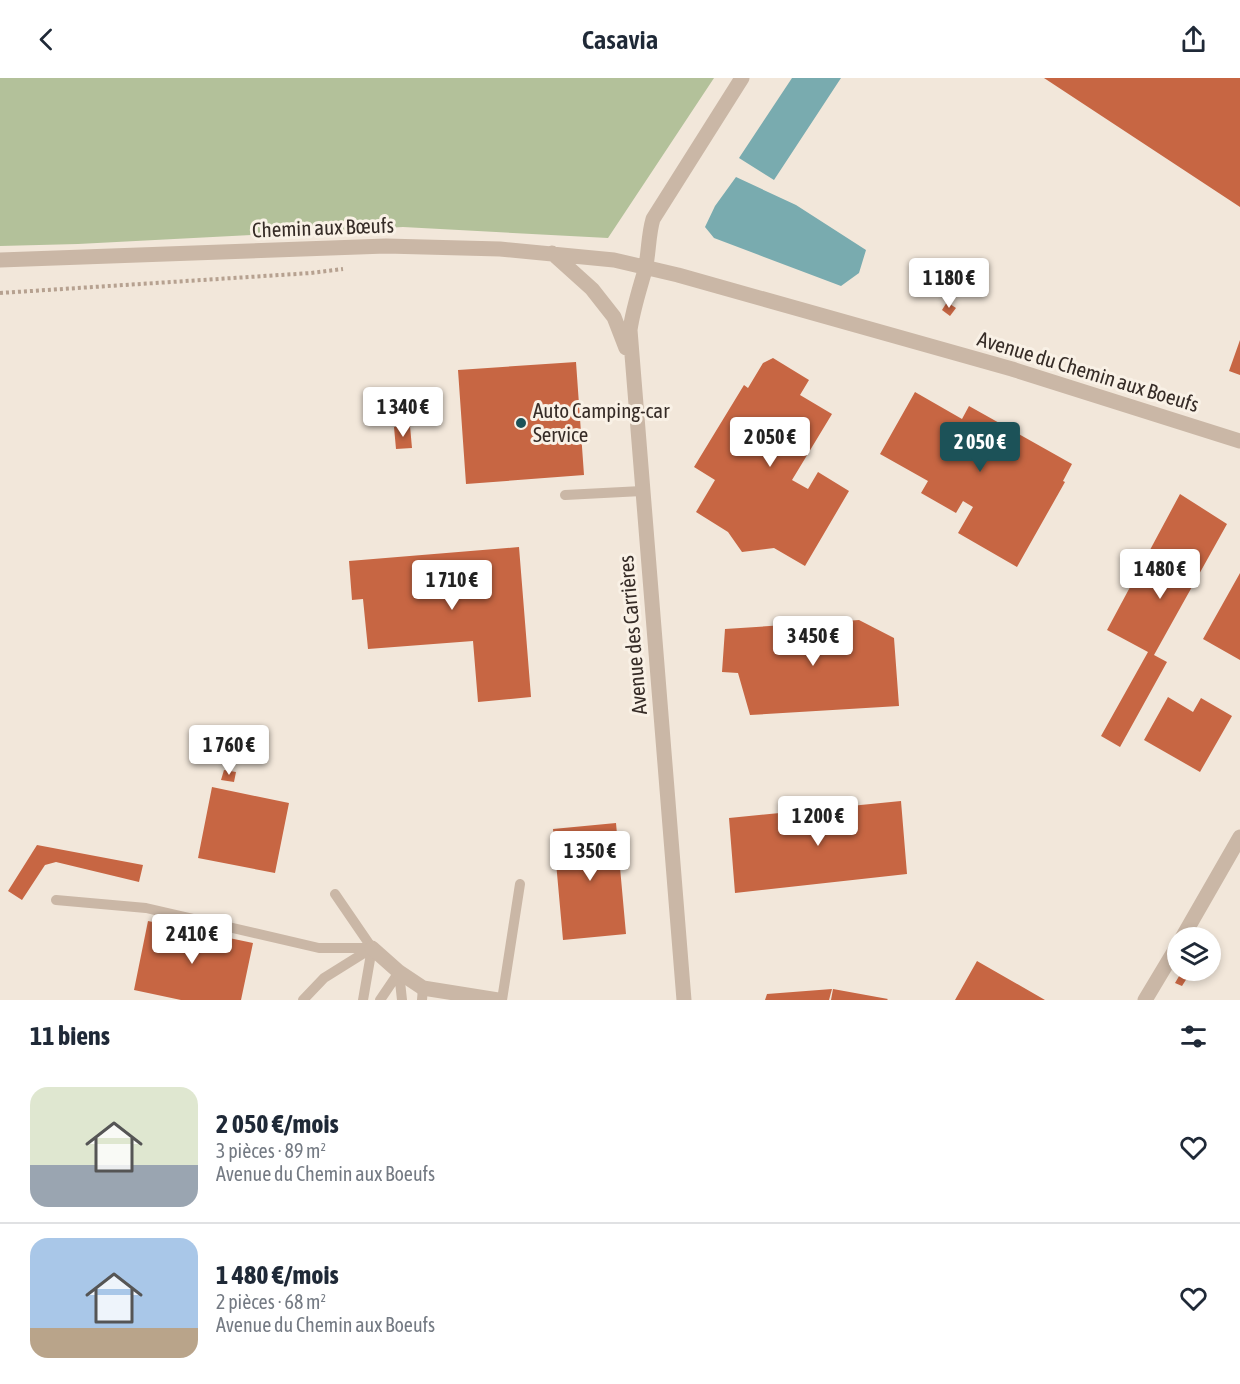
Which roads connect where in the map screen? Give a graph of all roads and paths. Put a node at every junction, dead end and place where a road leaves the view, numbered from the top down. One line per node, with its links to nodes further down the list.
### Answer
1 (742, 78): 5 (street, Avenue des Carrières)
2 (357, 246): 3 (street, Chemin aux Bœufs); 4 (street, Chemin aux Bœufs); 6 (path)
3 (552, 253): 5 (street, Chemin aux Bœufs); 7 (street)
4 (0, 260)
5 (646, 268): 7 (street, Avenue des Carrières); 8 (street, Avenue du Chemin aux Boeufs)
6 (0, 293)
7 (632, 362): 9 (street, Avenue des Carrières)
8 (1240, 441)
9 (642, 491): 10 (lane); 25 (street, Avenue des Carrières)
10 (565, 495)
11 (1240, 837): 15 (street)
12 (520, 884): 24 (lane)
13 (335, 894): 16 (lane)
14 (56, 900): 16 (lane)
15 (1188, 927)
16 (372, 948): 18 (street); 20 (lane); 21 (lane)
17 (1167, 963): 26 (street)
18 (399, 972): 19 (street); 22 (lane); 23 (lane)
19 (423, 994): 24 (street)
20 (303, 1000)
21 (363, 1000)
22 (380, 1000)
23 (402, 1000)
24 (500, 1000)
25 (684, 1000)
26 (1145, 1000)

